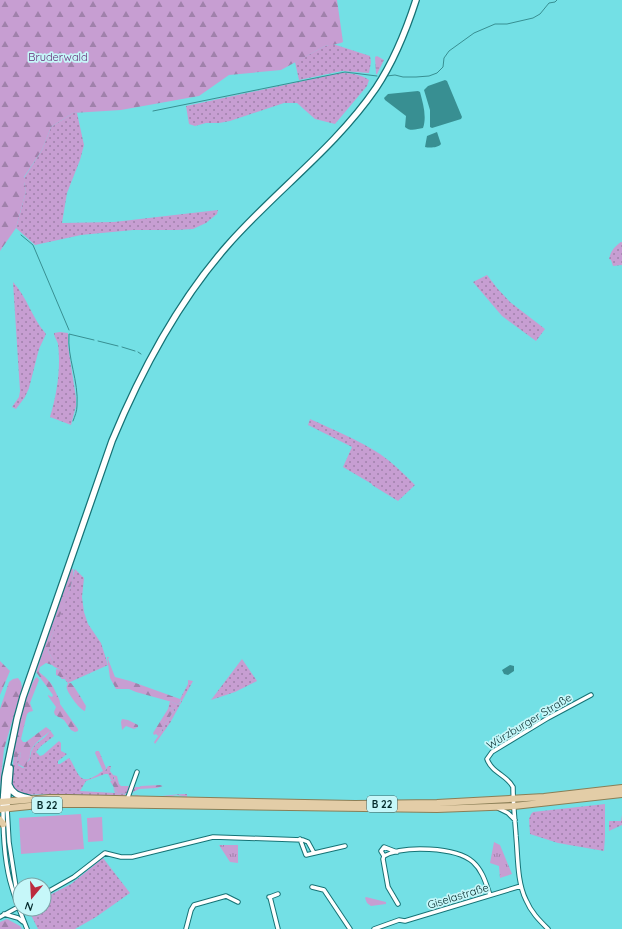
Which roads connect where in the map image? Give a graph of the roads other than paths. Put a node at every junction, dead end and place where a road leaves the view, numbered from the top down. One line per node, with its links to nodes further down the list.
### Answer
1 (416, 0): 3 (main road)
2 (591, 695): 9 (street, Würzburger Straße)
3 (11, 749): 5 (main road); 10 (main road)
4 (137, 772): 11 (street)
5 (8, 783): 8 (main road); 10 (main road)
6 (622, 788): 9 (main road, B 22)
7 (622, 794): 12 (main road, B 22)
8 (31, 799): 10 (main road, B 22); 11 (main road, B 22)
9 (513, 799): 11 (main road, B 22); 12 (street, Würzburger Straße)
10 (3, 802): 14 (main road)
11 (126, 802): 13 (main road, B 22); 14 (main road, B 22)
12 (514, 806): 13 (main road, B 22); 15 (street, Würzburger Straße)
13 (496, 807): 15 (street)
14 (3, 809): 16 (street); 22 (street)
15 (515, 820): 23 (street, Würzburger Straße)
16 (1, 822): 25 (street)
17 (300, 840): 20 (street); 20 (street); 26 (street)
18 (345, 846): 20 (street)
19 (397, 852): 21 (street); 21 (street); 28 (street)
20 (314, 853)
21 (384, 856): 30 (street)
22 (14, 877)
23 (521, 886): 28 (street, Giselastraße); 41 (street, Würzburger Straße)
24 (312, 887): 39 (street)
25 (12, 889)
26 (52, 889)
27 (278, 894): 38 (street)
28 (490, 895): 40 (street, Giselastraße)
29 (238, 902): 37 (street)
30 (398, 904)
31 (12, 909): 32 (street)
32 (4, 914): 33 (street); 35 (street)
33 (0, 917)
34 (23, 917): 35 (street)
35 (25, 924): 36 (street)
36 (27, 929)
37 (186, 929)
38 (278, 929)
39 (350, 929)
40 (374, 929)
41 (548, 929)

